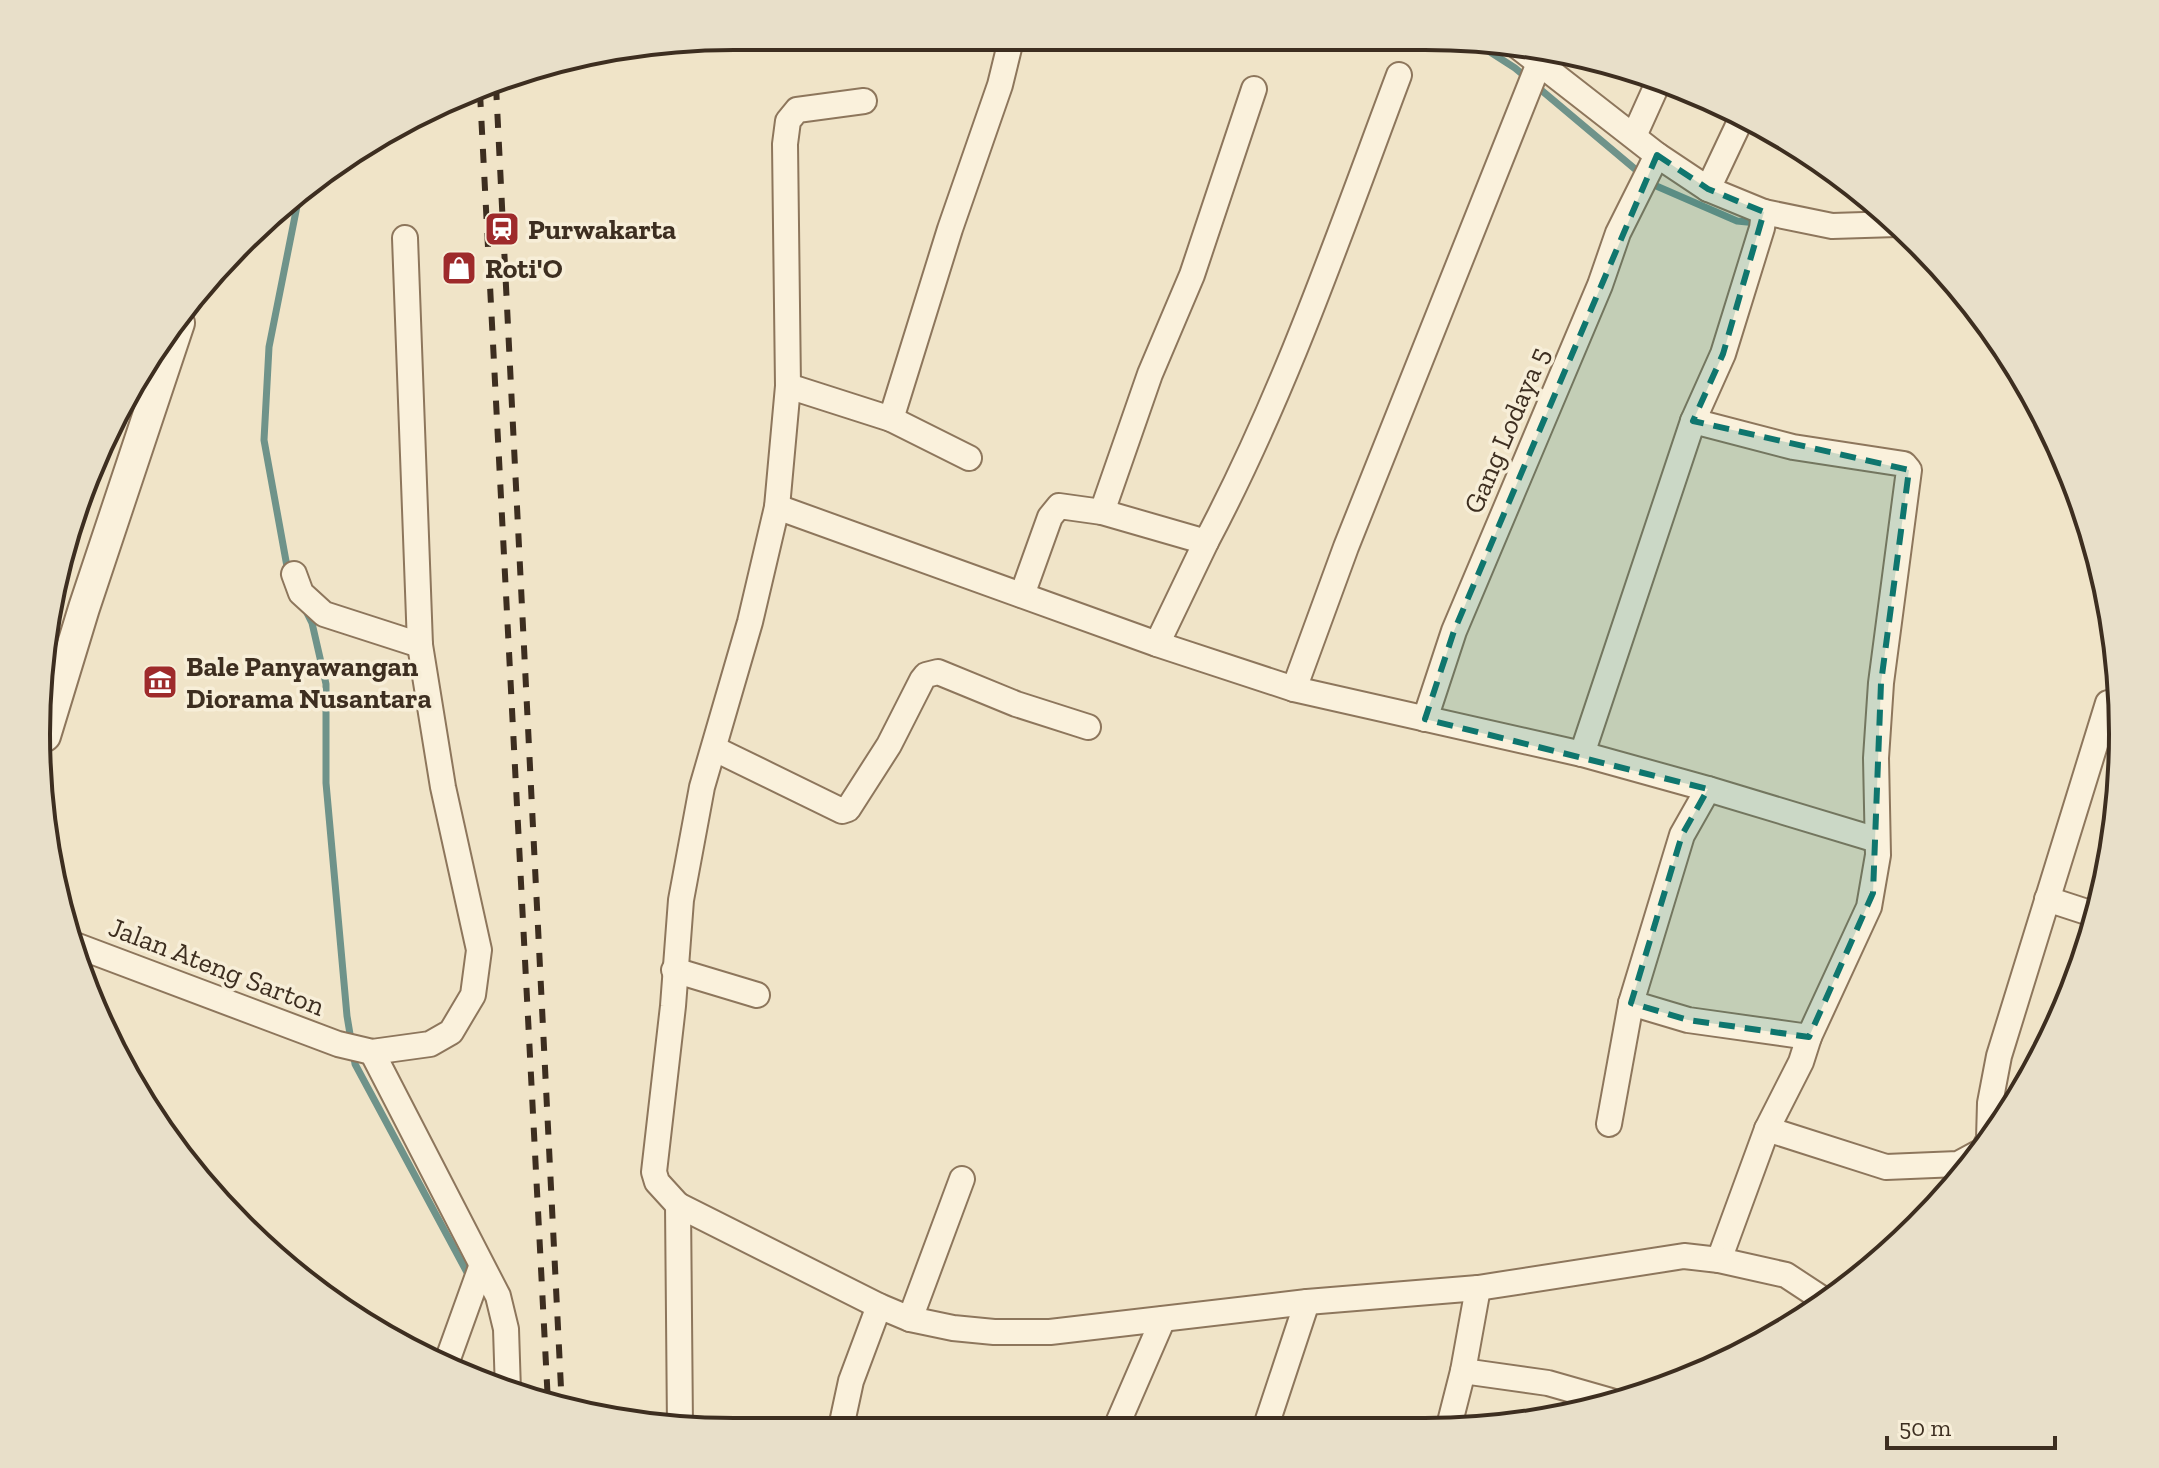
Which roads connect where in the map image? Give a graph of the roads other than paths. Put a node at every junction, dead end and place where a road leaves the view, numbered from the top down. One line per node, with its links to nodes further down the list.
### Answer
1 (1009, 50): 17 (street)
2 (1524, 58): 4 (street)
3 (1399, 75): 22 (street)
4 (1533, 75): 9 (street); 28 (street)
5 (1254, 89): 21 (street)
6 (1655, 90): 9 (street)
7 (864, 101): 16 (street)
8 (1738, 126): 11 (street)
9 (1634, 136): 10 (street)
10 (1649, 169): 11 (street); 30 (street, Gang Lodaya 5)
11 (1708, 189): 12 (street)
12 (1763, 219): 13 (street); 18 (street)
13 (1881, 224)
14 (405, 238): 26 (street)
15 (171, 346): 27 (street)
16 (788, 386): 17 (street); 20 (street)
17 (891, 419): 19 (street)
18 (1693, 421): 33 (street); 35 (street)
19 (969, 458)
20 (777, 507): 24 (street); 32 (street)
21 (1102, 512): 22 (street); 24 (street)
22 (1206, 542): 25 (street)
23 (294, 574): 26 (street)
24 (1022, 595): 25 (street)
25 (1157, 644): 28 (street)
26 (420, 645): 43 (street)
27 (53, 678)
28 (1294, 689): 30 (street)
29 (2108, 703): 36 (street)
30 (1425, 719): 33 (street)
31 (1088, 727): 32 (street)
32 (715, 749): 39 (street)
33 (1582, 754): 34 (street)
34 (1708, 789): 35 (street); 41 (street)
35 (1877, 840): 42 (street)
36 (2047, 899): 37 (street); 44 (street)
37 (2086, 912)
38 (84, 949): 43 (street, Jalan Ateng Sarton)
39 (674, 970): 40 (street); 49 (street)
40 (757, 995)
41 (1631, 1003): 42 (street); 45 (street)
42 (1809, 1037): 46 (street)
43 (367, 1051): 51 (street)
44 (1989, 1121)
45 (1609, 1124)
46 (1767, 1129): 47 (street); 50 (street)
47 (1955, 1166)
48 (962, 1179): 56 (street)
49 (678, 1205): 55 (street); 62 (street)
50 (1719, 1260): 52 (street); 53 (street)
51 (481, 1267): 58 (street); 60 (street)
52 (1478, 1288): 54 (street); 59 (street)
53 (1816, 1295)
54 (1307, 1302): 57 (street); 66 (street)
55 (879, 1306): 56 (street); 64 (street)
56 (910, 1319): 57 (street)
57 (1163, 1319): 65 (street)
58 (449, 1355)
59 (1463, 1371): 61 (street); 63 (street)
60 (508, 1380)
61 (1595, 1397)
62 (680, 1416)
63 (1451, 1417)
64 (843, 1418)
65 (1120, 1418)
66 (1269, 1418)

